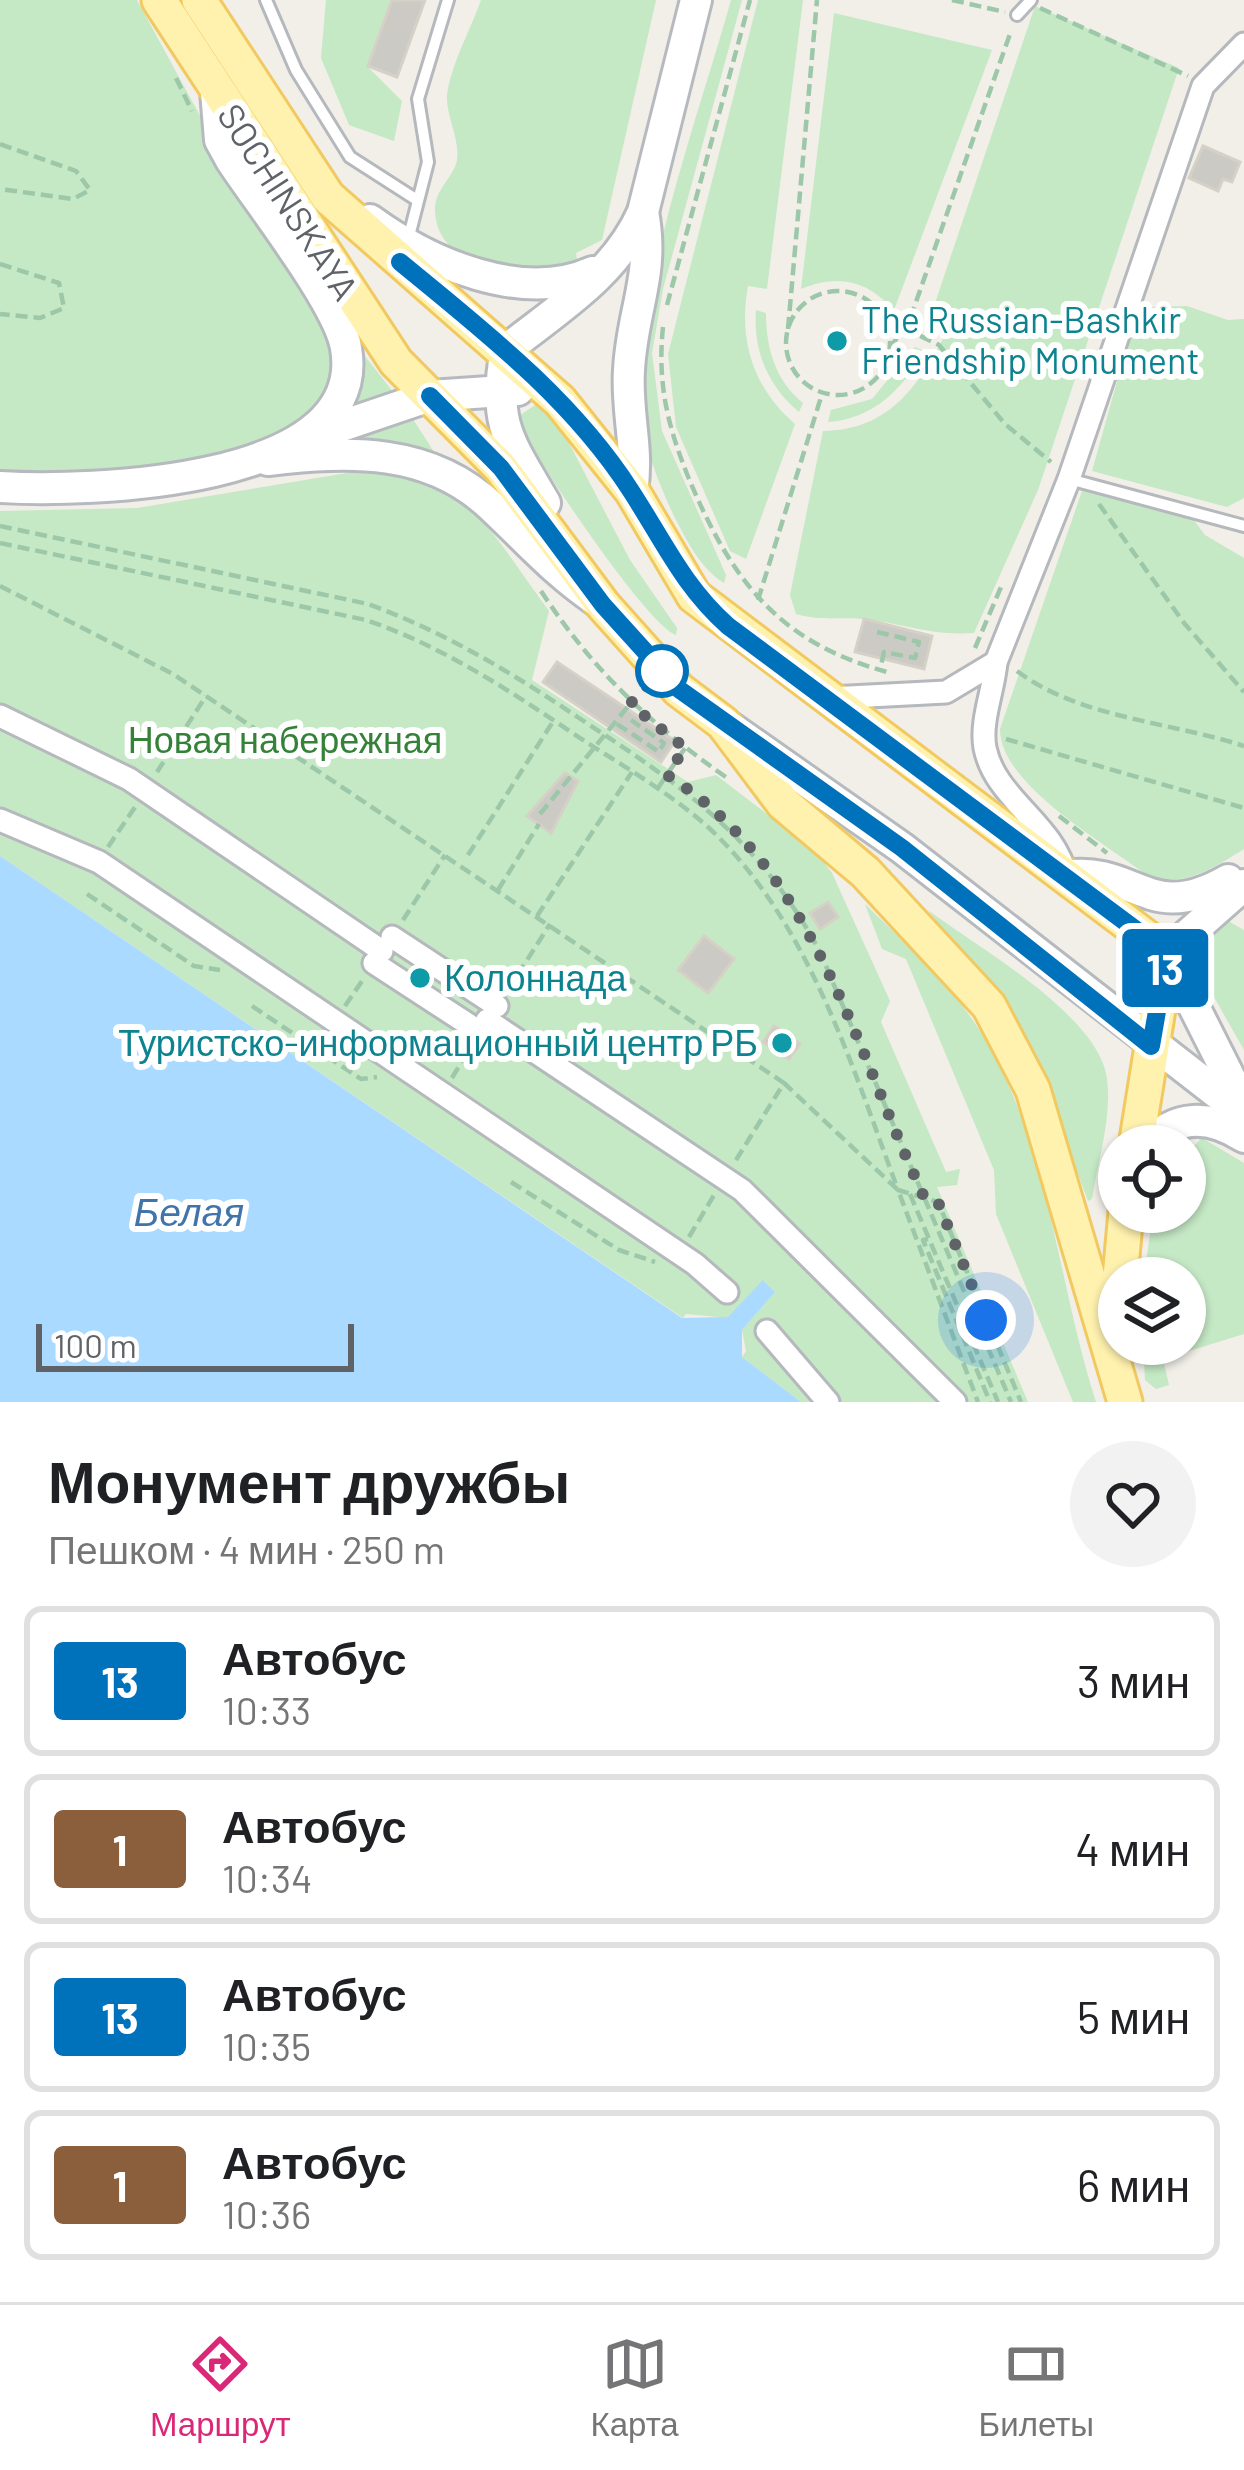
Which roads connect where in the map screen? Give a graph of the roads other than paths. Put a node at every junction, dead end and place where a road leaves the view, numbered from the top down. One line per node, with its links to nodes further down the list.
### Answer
1 (145, 0): 9 (main road)
2 (159, 0): 9 (main road, SOCHINSKAYA)
3 (199, 0): 12 (main road, SOCHINSKAYA)
4 (266, 0): 13 (lane)
5 (448, 0): 13 (lane)
6 (696, 0): 14 (street)
7 (1031, 0): 8 (lane)
8 (1017, 15)
9 (178, 30): 11 (main road, SOCHINSKAYA)
10 (1244, 44): 22 (street)
11 (216, 91): 18 (main road, SOCHINSKAYA); 21 (street)
12 (328, 197): 15 (street); 16 (main road, SOCHINSKAYA)
13 (417, 200): 15 (lane)
14 (643, 212): 15 (street); 16 (street); 24 (street)
15 (408, 243)
16 (506, 350): 17 (street); 18 (street); 19 (main road, SOCHINSKAYA)
17 (499, 389): 18 (street); 19 (street); 20 (street)
18 (444, 394): 21 (street); 26 (main road, SOCHINSKAYA)
19 (548, 397): 20 (street); 24 (main road, SOCHINSKAYA)
20 (502, 428): 26 (street)
21 (275, 453): 23 (street); 27 (street)
22 (1070, 479): 25 (lane); 28 (street)
23 (0, 487)
24 (632, 491): 29 (main road)
25 (1244, 526)
26 (557, 543): 27 (main road, SOCHINSKAYA)
27 (603, 605): 31 (main road, SOCHINSKAYA)
28 (1004, 665): 29 (street); 34 (street)
29 (822, 698): 34 (main road)
30 (2, 720): 36 (street)
31 (723, 722): 39 (street); 49 (main road, SOCHINSKAYA)
32 (0, 820): 44 (street)
33 (1244, 871): 34 (street)
34 (1066, 876): 37 (main road)
35 (1244, 885): 37 (street)
36 (383, 950): 38 (street); 38 (street)
37 (1167, 953): 39 (main road); 40 (street)
38 (488, 1019): 47 (street)
39 (1151, 1046): 40 (street); 41 (main road)
40 (1244, 1110)
41 (1139, 1125)
42 (1176, 1125): 43 (street)
43 (1244, 1137)
44 (727, 1292)
45 (767, 1331): 48 (street)
46 (1124, 1365): 49 (main road)
47 (965, 1397)
48 (828, 1402)
49 (1126, 1402)

